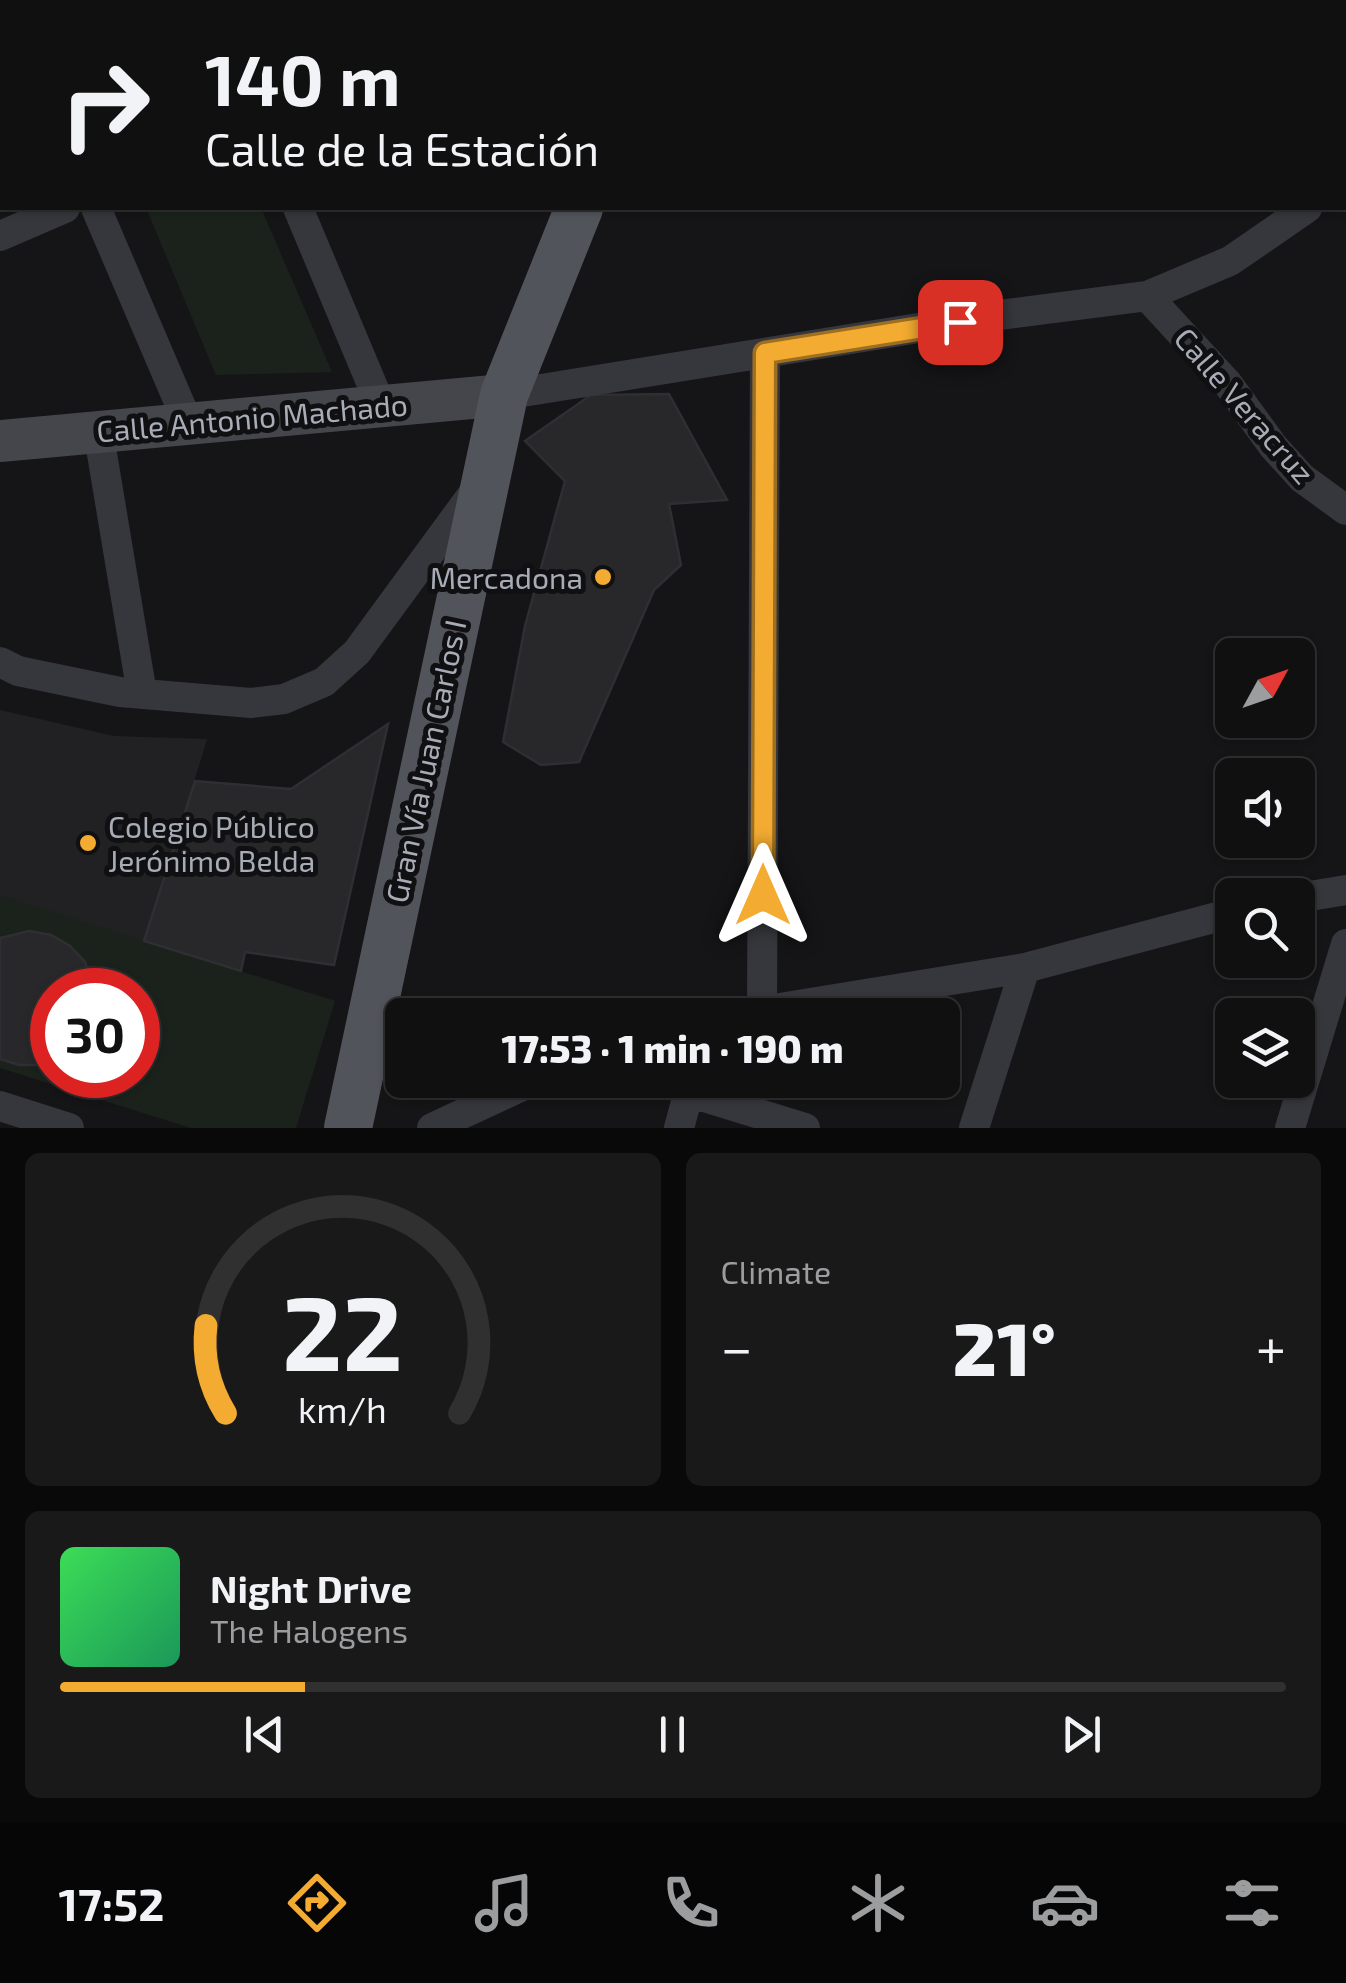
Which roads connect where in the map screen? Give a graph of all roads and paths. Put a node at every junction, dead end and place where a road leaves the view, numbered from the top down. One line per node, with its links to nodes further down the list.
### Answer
1 (60, 210): 6 (street)
2 (97, 210): 11 (street)
3 (299, 210): 10 (street)
4 (579, 210): 9 (main road, Gran Vía Juan Carlos I)
5 (1304, 210): 7 (street)
6 (0, 236)
7 (1147, 296): 8 (street); 15 (street, Calle Veracruz)
8 (765, 353): 9 (street); 23 (street)
9 (504, 395): 10 (main road, Calle Antonio Machado); 14 (main road, Gran Vía Juan Carlos I)
10 (382, 406): 11 (main road, Calle Antonio Machado)
11 (188, 422): 12 (main road, Calle Antonio Machado)
12 (98, 430): 13 (main road, Calle Antonio Machado); 17 (street)
13 (3, 433)
14 (486, 476): 17 (street); 30 (main road, Gran Vía Juan Carlos I)
15 (1346, 510)
16 (0, 662): 17 (street)
17 (142, 694)
18 (1346, 890): 19 (street)
19 (1315, 895)
20 (1215, 918): 22 (street)
21 (1346, 944): 35 (street)
22 (1025, 968): 24 (street); 34 (street)
23 (750, 998)
24 (842, 998)
25 (497, 1098): 31 (street)
26 (689, 1098): 32 (street)
27 (722, 1098): 33 (street)
28 (0, 1106): 29 (street)
29 (68, 1128)
30 (348, 1128)
31 (432, 1128)
32 (679, 1128)
33 (804, 1128)
34 (974, 1128)
35 (1290, 1128)

